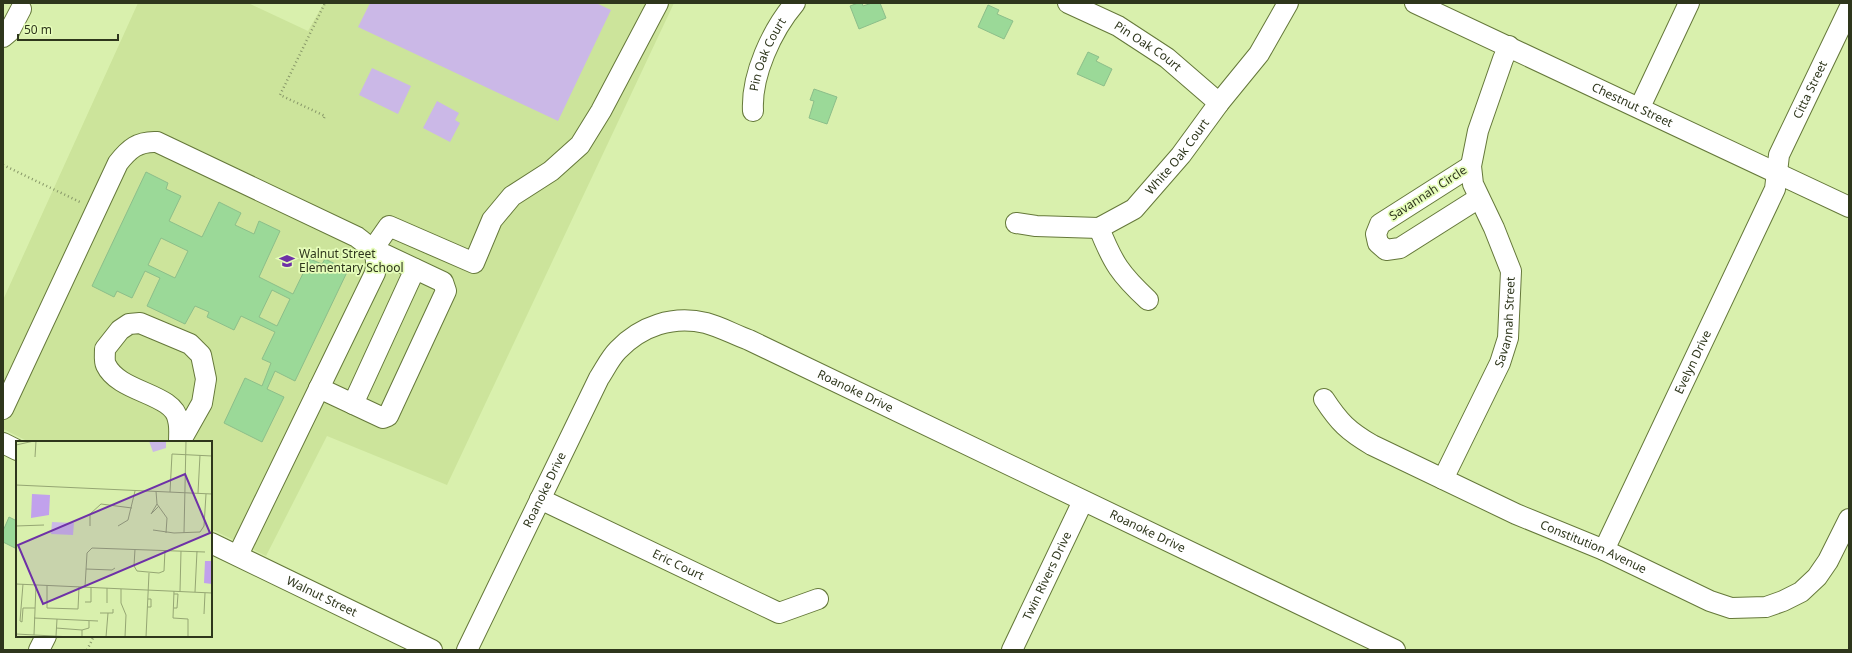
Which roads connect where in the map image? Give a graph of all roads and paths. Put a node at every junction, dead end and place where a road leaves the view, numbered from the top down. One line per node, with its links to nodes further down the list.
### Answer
1 (325, 3): 15 (path)
2 (658, 3): 24 (street)
3 (795, 3): 14 (street, Pin Oak Court)
4 (1068, 3): 12 (street, Pin Oak Court)
5 (1288, 3): 12 (street, White Oak Court)
6 (1415, 3): 11 (street, Chestnut Street)
7 (1689, 3): 13 (street)
8 (21, 9): 10 (street)
9 (1849, 9): 18 (street, Citta Street)
10 (3, 37)
11 (1509, 46): 13 (street, Chestnut Street); 17 (street, Savannah Street)
12 (1219, 102): 23 (street, White Oak Court)
13 (1640, 107): 18 (street, Chestnut Street)
14 (753, 111)
15 (324, 118)
16 (3, 166): 20 (path)
17 (1471, 166): 19 (street, Savannah Street); 19 (street, Savannah Circle)
18 (1777, 172): 21 (street, Chestnut Street); 38 (street, Evelyn Drive)
19 (1479, 198): 33 (street, Savannah Street)
20 (86, 205)
21 (1849, 206)
22 (1016, 223): 23 (street)
23 (1099, 228): 26 (street)
24 (372, 249): 25 (street); 27 (street); 30 (street)
25 (415, 269): 29 (street); 29 (street)
26 (1148, 300)
27 (319, 388): 29 (street); 39 (street)
28 (1324, 399): 33 (street, Constitution Avenue)
29 (353, 404)
30 (3, 409)
31 (179, 441): 32 (street)
32 (180, 441)
33 (1443, 479): 38 (street, Constitution Avenue)
34 (540, 500): 35 (street, Roanoke Drive); 40 (street, Eric Court); 48 (street, Roanoke Drive)
35 (1083, 501): 43 (street, Roanoke Drive); 49 (street, Twin Rivers Drive)
36 (1849, 519): 38 (street, Constitution Avenue)
37 (212, 543): 39 (street, Walnut Street)
38 (1604, 550)
39 (238, 555): 44 (street, Walnut Street)
40 (818, 599)
41 (46, 637): 45 (street)
42 (94, 637): 46 (path)
43 (1360, 643): 50 (street, Roanoke Drive)
44 (405, 644): 47 (street, Walnut Street)
45 (39, 650)
46 (87, 650)
47 (432, 650)
48 (467, 650)
49 (1012, 650)
50 (1395, 650)

